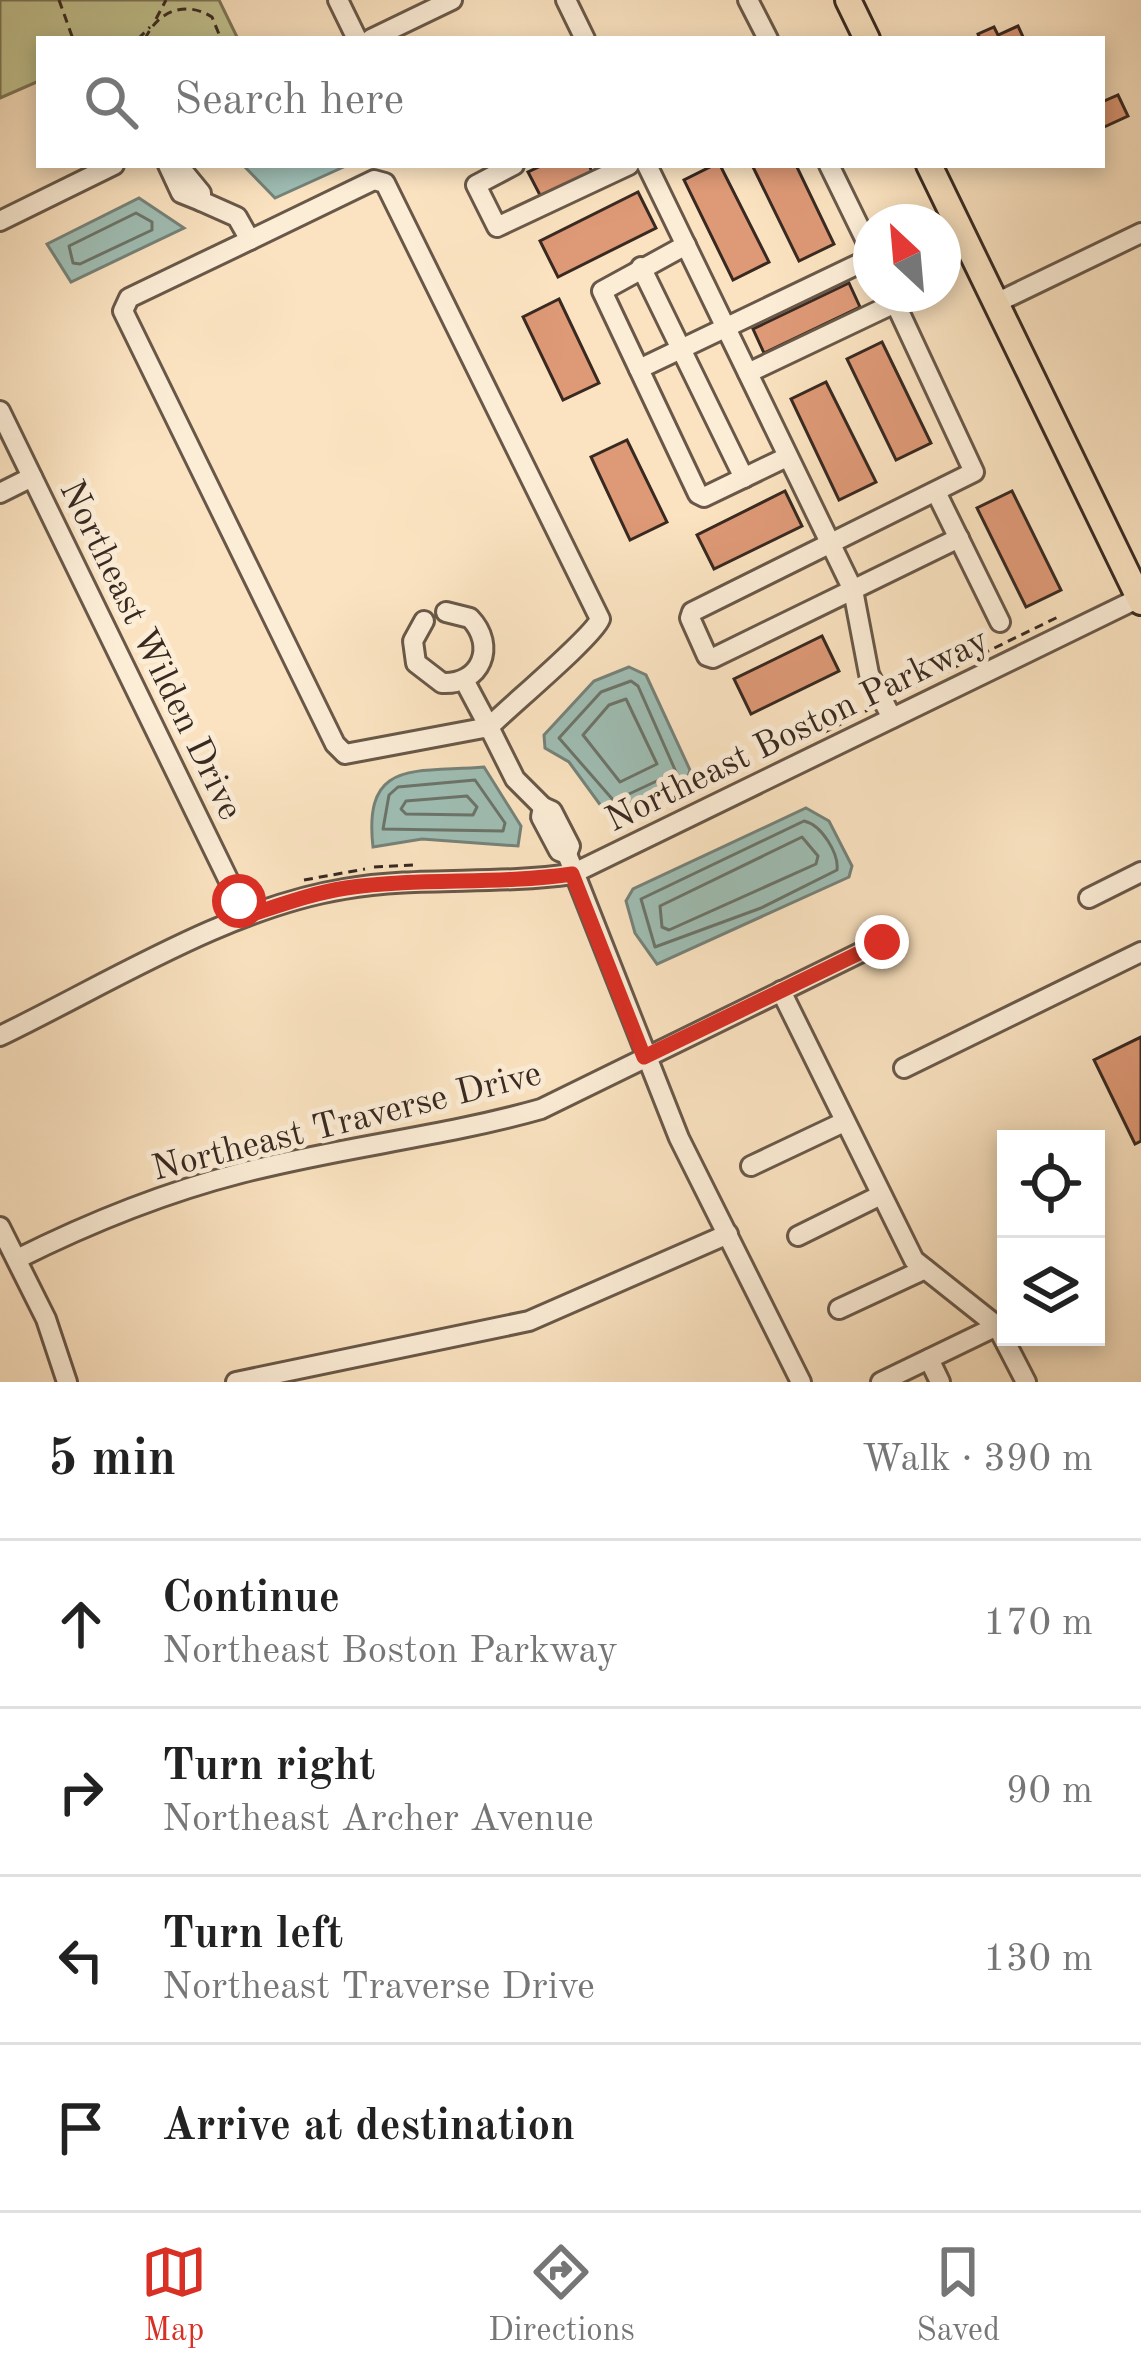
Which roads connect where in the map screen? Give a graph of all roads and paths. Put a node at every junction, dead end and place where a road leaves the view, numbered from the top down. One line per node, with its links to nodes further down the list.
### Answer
1 (59, 0): 9 (path)
2 (166, 0): 8 (path)
3 (338, 0): 12 (street)
4 (452, 0): 13 (street)
5 (566, 0): 14 (street)
6 (748, 0): 15 (street)
7 (848, 0): 16 (main road)
8 (153, 24): 10 (path); 11 (path)
9 (73, 36)
10 (144, 36)
11 (220, 36)
12 (356, 36)
13 (377, 36)
14 (584, 36)
15 (766, 36)
16 (866, 36)
17 (108, 168): 28 (street)
18 (170, 168): 25 (street)
19 (180, 168): 25 (street)
20 (508, 168): 21 (street)
21 (623, 168)
22 (648, 168): 32 (street)
23 (830, 168): 27 (street)
24 (929, 168): 26 (main road)
25 (201, 201): 30 (street)
26 (942, 204)
27 (853, 216)
28 (0, 221)
29 (1141, 233): 35 (street)
30 (250, 240): 57 (street); 57 (street)
31 (961, 243): 35 (main road)
32 (686, 245): 34 (street); 38 (street)
33 (853, 264): 38 (street)
34 (641, 267): 39 (street); 40 (street)
35 (996, 303): 51 (main road)
36 (866, 312): 41 (street)
37 (900, 312): 46 (street)
38 (726, 327): 39 (street); 41 (street)
39 (681, 349): 40 (street); 45 (street)
40 (639, 369): 45 (street)
41 (748, 373): 43 (street)
42 (0, 411): 44 (street, Northeast Wilden Drive)
43 (787, 457): 45 (street); 49 (street)
44 (32, 477): 47 (street); 61 (street, Northeast Wilden Drive)
45 (745, 478)
46 (936, 492): 48 (street); 49 (street)
47 (0, 493)
48 (959, 538): 50 (street); 54 (street)
49 (830, 544): 50 (street); 50 (street)
50 (853, 590): 56 (street)
51 (1140, 600): 56 (street, Northeast Boston Parkway)
52 (446, 612): 55 (street)
53 (424, 621): 55 (street)
54 (1000, 622)
55 (464, 680): 57 (street)
56 (892, 718): 59 (street, Northeast Boston Parkway)
57 (489, 727): 59 (street)
58 (1141, 872): 60 (street)
59 (572, 874): 61 (street, Northeast Boston Parkway); 66 (street)
60 (1089, 898)
61 (246, 916): 65 (street, Northeast Boston Parkway)
62 (882, 942): 64 (street, Northeast Traverse Drive)
63 (1141, 952): 67 (street)
64 (781, 991): 66 (street, Northeast Traverse Drive); 68 (street)
65 (0, 1036)
66 (644, 1057): 72 (street); 74 (street, Northeast Traverse Drive)
67 (904, 1067)
68 (844, 1121): 69 (street); 70 (street)
69 (751, 1166)
70 (879, 1196): 73 (street); 75 (street)
71 (0, 1227): 74 (street)
72 (728, 1234): 81 (street); 82 (street)
73 (798, 1236)
74 (17, 1258): 80 (street)
75 (925, 1269): 76 (street); 77 (street)
76 (838, 1310)
77 (997, 1326): 79 (street)
78 (1007, 1346): 85 (street)
79 (929, 1359): 83 (street); 84 (street)
80 (67, 1382)
81 (236, 1382)
82 (801, 1382)
83 (880, 1382)
84 (940, 1382)
85 (1026, 1382)

